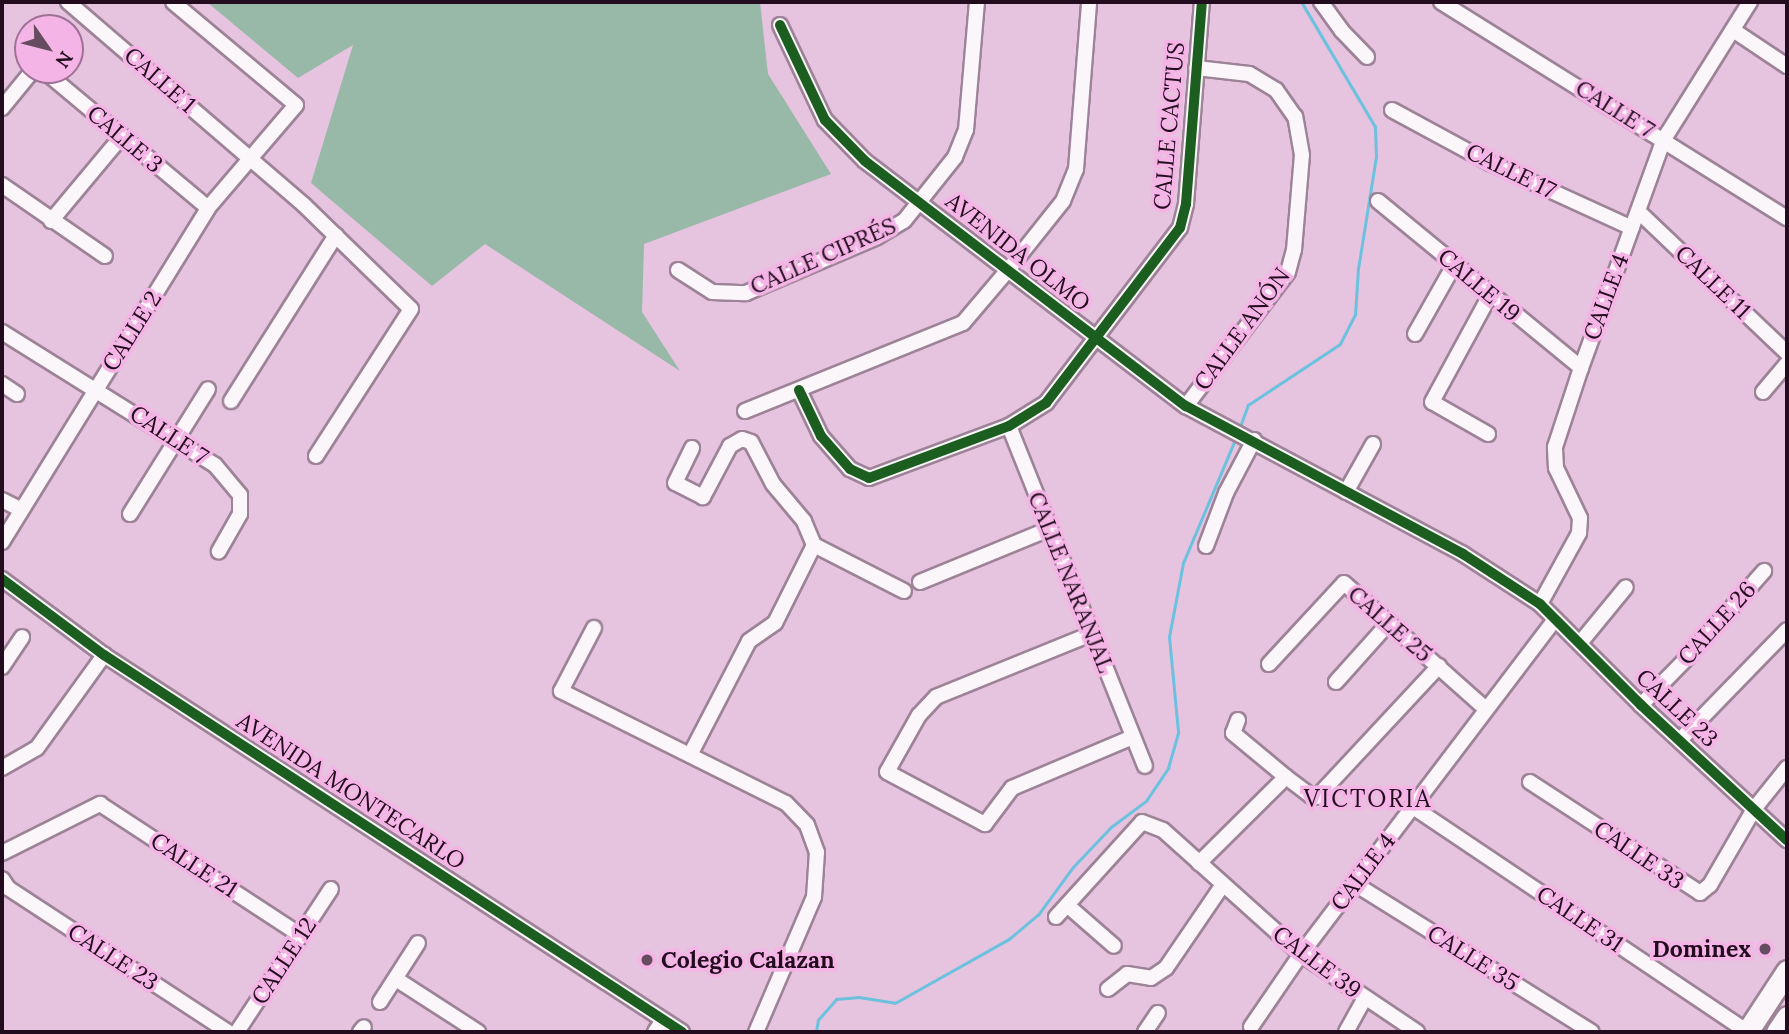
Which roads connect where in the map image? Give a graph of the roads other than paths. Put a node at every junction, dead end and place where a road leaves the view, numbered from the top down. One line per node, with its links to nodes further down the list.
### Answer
1 (68, 2): 20 (street, CALLE 1)
2 (173, 2): 20 (street, CALLE 2)
3 (977, 2): 23 (street, CALLE CIPRÉS)
4 (1089, 2): 33 (street)
5 (1202, 2): 13 (street, CALLE CACTUS)
6 (1321, 2): 11 (street)
7 (1441, 2): 19 (street, CALLE 7)
8 (1751, 2): 10 (street, CALLE 4)
9 (780, 25): 23 (street, AVENIDA OLMO)
10 (1733, 30): 12 (street); 19 (street, CALLE 4)
11 (1367, 57)
12 (1787, 66)
13 (1196, 68): 37 (street, CALLE CACTUS); 48 (street, CALLE ANÓN)
14 (22, 84): 16 (street, CALLE 3)
15 (57, 84): 18 (street, CALLE 3)
16 (2, 108)
17 (1392, 110): 28 (street, CALLE 17)
18 (122, 136): 24 (street, CALLE 3); 27 (street)
19 (1664, 139): 25 (street, CALLE 4); 26 (street, CALLE 7)
20 (251, 159): 24 (street, CALLE 2); 29 (street, CALLE 1)
21 (2, 186): 27 (street)
22 (1378, 201): 31 (street, CALLE 19)
23 (920, 202): 32 (street, CALLE CIPRÉS); 33 (street, AVENIDA OLMO)
24 (208, 208): 42 (street, CALLE 2)
25 (1639, 212): 28 (street, CALLE 4); 38 (street, CALLE 11)
26 (1787, 218)
27 (51, 220): 30 (street)
28 (1632, 228): 40 (street, CALLE 4)
29 (336, 235): 47 (street); 56 (street, CALLE 1)
30 (105, 256)
31 (1454, 265): 34 (street, CALLE 19); 36 (street)
32 (678, 270)
33 (1008, 270): 37 (street, AVENIDA OLMO); 44 (street)
34 (1490, 295): 40 (street, CALLE 19); 51 (street)
35 (2, 332): 42 (street, CALLE 7)
36 (1415, 334)
37 (1096, 340): 48 (street, AVENIDA OLMO); 50 (street, CALLE CACTUS)
38 (1787, 353)
39 (1787, 363): 45 (street)
40 (1581, 368): 71 (street, CALLE 4)
41 (2, 384): 46 (street)
42 (97, 389): 52 (street, CALLE 7); 59 (street, CALLE 2)
43 (208, 389): 52 (street)
44 (799, 390): 49 (street); 50 (street, CALLE CACTUS)
45 (1763, 392)
46 (17, 394)
47 (231, 401)
48 (1186, 406): 53 (street, AVENIDA OLMO)
49 (745, 411)
50 (1009, 426): 61 (street, CALLE NARANJAL)
51 (1488, 434)
52 (177, 439): 60 (street); 65 (street, CALLE 7)
53 (1254, 440): 57 (street, AVENIDA OLMO); 64 (street)
54 (1373, 444): 57 (street)
55 (692, 448): 63 (street)
56 (316, 456)
57 (1346, 492): 71 (street, AVENIDA OLMO)
58 (2, 500): 59 (street)
59 (20, 509): 62 (street)
60 (130, 514)
61 (1049, 529): 68 (street); 76 (street, CALLE NARANJAL)
62 (2, 542)
63 (814, 545): 70 (street); 89 (street)
64 (1206, 546)
65 (219, 551)
66 (1764, 571): 84 (street, CALLE 26)
67 (2, 579): 79 (street, AVENIDA MONTECARLO)
68 (920, 582)
69 (1626, 587): 78 (street)
70 (904, 591)
71 (1540, 604): 72 (street, CALLE 23)
72 (1555, 619): 78 (street, CALLE 23); 85 (street, CALLE 4)
73 (1389, 623): 80 (street, CALLE 25); 81 (street, CALLE 25); 83 (street)
74 (594, 628): 89 (street)
75 (1787, 630): 88 (street)
76 (1091, 634): 87 (street, CALLE NARANJAL); 87 (street)
77 (22, 636): 82 (street)
78 (1580, 643): 84 (street, CALLE 23)
79 (104, 655): 91 (street); 117 (street, AVENIDA MONTECARLO)
80 (1269, 664)
81 (1439, 666): 85 (street, CALLE 25); 93 (street)
82 (2, 667)
83 (1336, 682)
84 (1641, 705): 88 (street, CALLE 23)
85 (1486, 709): 95 (street, CALLE 4)
86 (1238, 720): 93 (street)
87 (1133, 737): 90 (street, CALLE NARANJAL)
88 (1680, 740): 96 (street, CALLE 23)
89 (690, 755): 123 (street)
90 (1145, 766)
91 (2, 768)
92 (1787, 768): 96 (street)
93 (1286, 777): 99 (street)
94 (1530, 782): 96 (street, CALLE 33)
95 (1413, 807): 101 (street, CALLE 4); 128 (street, CALLE 31)
96 (1754, 809): 97 (street, CALLE 23)
97 (1787, 840)
98 (2, 853): 106 (street, CALLE 21)
99 (1199, 863): 102 (street, CALLE 39); 104 (street, CALLE 39)
100 (2, 879): 119 (street, CALLE 23)
101 (1355, 884): 109 (street, CALLE 4); 127 (street, CALLE 35)
102 (1222, 886): 109 (street, CALLE 39); 112 (street)
103 (331, 889): 106 (street, CALLE 12)
104 (1067, 905): 105 (street, CALLE 39); 108 (street)
105 (1056, 917)
106 (300, 935): 120 (street, CALLE 12)
107 (418, 943): 111 (street)
108 (1114, 946)
109 (1301, 954): 113 (street, CALLE 39); 118 (street, CALLE 4)
110 (1787, 971): 128 (highway)
111 (396, 979): 114 (street); 121 (street)
112 (1108, 989)
113 (1365, 998): 125 (street); 126 (street, CALLE 39)
114 (380, 1002)
115 (1158, 1013): 124 (street)
116 (1787, 1017): 129 (highway)
117 (659, 1026): 122 (street, AVENIDA MONTECARLO)
118 (1251, 1027)
119 (228, 1032)
120 (237, 1032)
121 (478, 1032)
122 (682, 1032)
123 (755, 1032)
124 (1144, 1032)
125 (1346, 1032)
126 (1417, 1032)
127 (1592, 1032)
128 (1748, 1032)
129 (1777, 1032)

